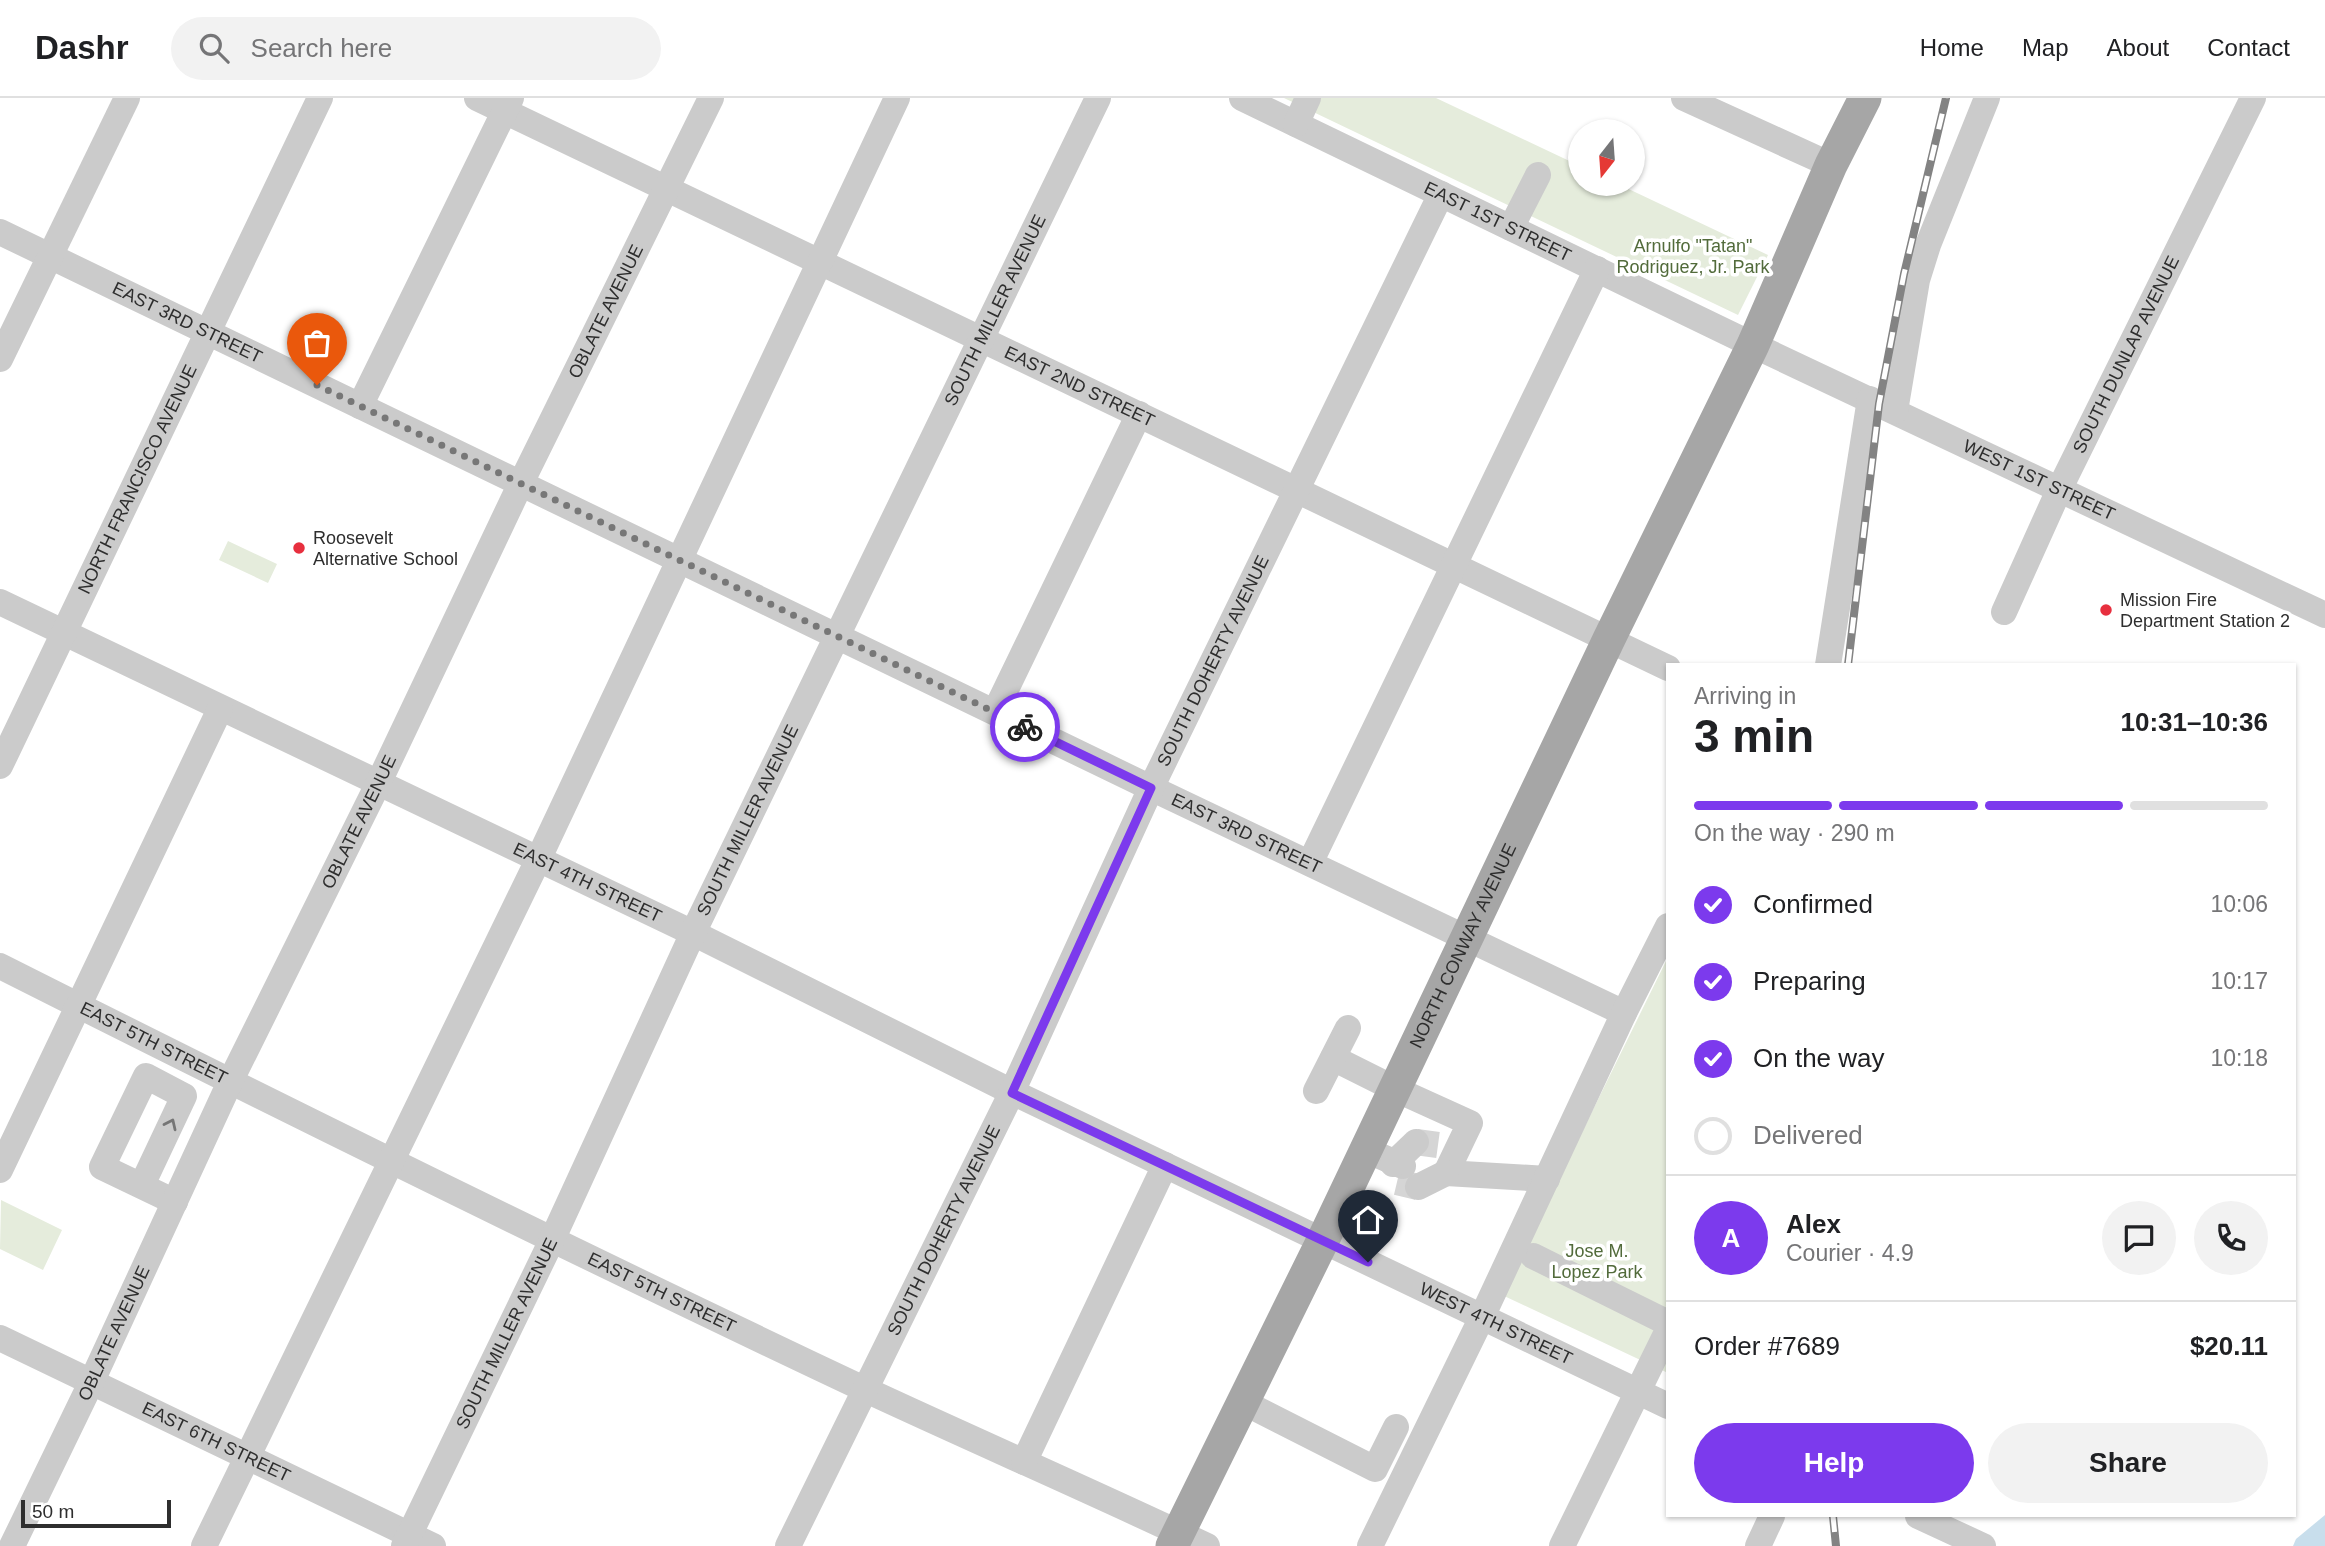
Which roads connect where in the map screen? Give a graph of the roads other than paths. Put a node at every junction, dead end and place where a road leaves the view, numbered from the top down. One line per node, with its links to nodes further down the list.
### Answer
1 (127, 98): 21 (street)
2 (320, 98): 24 (street, NORTH FRANCISCO AVENUE)
3 (477, 98): 13 (street, EAST 2ND STREET)
4 (711, 98): 17 (street, OBLATE AVENUE)
5 (897, 98): 22 (street)
6 (1098, 98): 25 (street, SOUTH MILLER AVENUE)
7 (1242, 98): 14 (street, EAST 1ST STREET)
8 (1308, 98): 14 (street)
9 (1684, 98): 15 (street)
10 (1865, 98): 15 (main road, NORTH CONWAY AVENUE)
11 (1987, 98): 30 (street)
12 (2253, 98): 34 (street, SOUTH DUNLAP AVENUE)
13 (508, 105): 17 (street, EAST 2ND STREET); 29 (street)
14 (1296, 124): 18 (street, EAST 1ST STREET)
15 (1831, 165): 26 (main road, NORTH CONWAY AVENUE)
16 (1538, 175): 19 (street)
17 (667, 191): 22 (street, EAST 2ND STREET); 32 (street, OBLATE AVENUE)
18 (1441, 194): 19 (street, EAST 1ST STREET); 33 (street, SOUTH DOHERTY AVENUE)
19 (1511, 228): 23 (street, EAST 1ST STREET)
20 (0, 232): 21 (street, EAST 3RD STREET)
21 (50, 256): 24 (street, EAST 3RD STREET); 27 (street)
22 (819, 262): 25 (street, EAST 2ND STREET); 35 (street)
23 (1597, 269): 26 (street, EAST 1ST STREET); 36 (street)
24 (208, 333): 29 (street, EAST 3RD STREET); 40 (street, NORTH FRANCISCO AVENUE)
25 (982, 338): 31 (street, EAST 2ND STREET); 41 (street, SOUTH MILLER AVENUE)
26 (1753, 345): 28 (street, WEST 1ST STREET); 42 (main road, NORTH CONWAY AVENUE)
27 (0, 359)
28 (1870, 399): 30 (street, WEST 1ST STREET); 43 (street)
29 (360, 406): 32 (street, EAST 3RD STREET)
30 (1895, 411): 34 (street, WEST 1ST STREET)
31 (1139, 414): 33 (street, EAST 2ND STREET); 46 (street)
32 (521, 483): 35 (street, EAST 3RD STREET); 48 (street, OBLATE AVENUE)
33 (1298, 491): 36 (street, EAST 2ND STREET); 49 (street, SOUTH DOHERTY AVENUE)
34 (2059, 491): 38 (street, SOUTH DUNLAP AVENUE); 39 (street, WEST 1ST STREET)
35 (679, 559): 41 (street, EAST 3RD STREET); 50 (street)
36 (1454, 565): 42 (street, EAST 2ND STREET); 51 (street)
37 (0, 602): 40 (street, EAST 4TH STREET)
38 (2004, 612)
39 (2325, 615)
40 (65, 635): 45 (street, EAST 4TH STREET); 47 (street, NORTH FRANCISCO AVENUE)
41 (838, 636): 46 (street, EAST 3RD STREET); 53 (street, SOUTH MILLER AVENUE)
42 (1609, 639): 44 (street, EAST 2ND STREET); 54 (main road, NORTH CONWAY AVENUE)
43 (1828, 663)
44 (1666, 667)
45 (220, 709): 48 (street, EAST 4TH STREET); 56 (street)
46 (995, 712): 49 (street, EAST 3RD STREET)
47 (0, 766)
48 (379, 784): 50 (street, EAST 4TH STREET); 61 (street, OBLATE AVENUE)
49 (1151, 788): 51 (street, EAST 3RD STREET); 65 (street, SOUTH DOHERTY AVENUE)
50 (538, 860): 53 (street, EAST 4TH STREET); 66 (street)
51 (1310, 863): 54 (street, EAST 3RD STREET)
52 (1666, 930): 57 (street)
53 (693, 933): 65 (street, EAST 4TH STREET); 73 (street, SOUTH MILLER AVENUE)
54 (1467, 938): 57 (street, EAST 3RD STREET); 63 (main road, NORTH CONWAY AVENUE)
55 (0, 965): 56 (street, EAST 5TH STREET)
56 (78, 1005): 59 (street, EAST 5TH STREET); 68 (street)
57 (1624, 1013): 70 (street)
58 (1348, 1028): 60 (street)
59 (173, 1053): 61 (street, EAST 5TH STREET); 62 (street)
60 (1333, 1058): 63 (street); 64 (street)
61 (230, 1082): 66 (street, EAST 5TH STREET); 72 (street, OBLATE AVENUE)
62 (159, 1083): 71 (street, one-way to 62); 71 (street)
63 (1395, 1089): 69 (main road, NORTH CONWAY AVENUE); 69 (street)
64 (1316, 1091)
65 (1012, 1093): 67 (street, EAST 4TH STREET); 81 (street, SOUTH DOHERTY AVENUE)
66 (390, 1161): 73 (street, EAST 5TH STREET); 86 (street)
67 (1165, 1165): 74 (street, EAST 4TH STREET); 87 (street)
68 (0, 1170)
69 (1407, 1170): 69 (street); 70 (street); 74 (main road, NORTH CONWAY AVENUE)
70 (1546, 1179): 76 (street)
71 (142, 1185): 72 (street)
72 (175, 1202): 80 (street, OBLATE AVENUE)
73 (552, 1240): 81 (street, EAST 5TH STREET); 91 (street, SOUTH MILLER AVENUE)
74 (1323, 1240): 76 (street, WEST 4TH STREET); 83 (main road, NORTH CONWAY AVENUE)
75 (1533, 1256): 77 (street)
76 (1482, 1317): 82 (street, WEST 4TH STREET); 95 (street)
77 (1666, 1322)
78 (1666, 1334): 82 (street)
79 (0, 1338): 80 (street, EAST 6TH STREET)
80 (91, 1383): 86 (street, EAST 6TH STREET); 92 (street, OBLATE AVENUE)
81 (866, 1390): 87 (street, EAST 5TH STREET); 94 (street, SOUTH DOHERTY AVENUE)
82 (1637, 1391): 84 (street, WEST 4TH STREET); 96 (street)
83 (1243, 1402): 85 (street); 90 (main road, NORTH CONWAY AVENUE)
84 (1666, 1404)
85 (1396, 1427)
86 (246, 1456): 91 (street, EAST 6TH STREET); 93 (street)
87 (1024, 1462): 90 (street, EAST 5TH STREET)
88 (1772, 1517): 97 (street)
89 (1919, 1517): 98 (street)
90 (1186, 1541)
91 (416, 1542)
92 (12, 1546)
93 (204, 1546)
94 (788, 1546)
95 (1370, 1546)
96 (1562, 1546)
97 (1758, 1546)
98 (1983, 1546)

